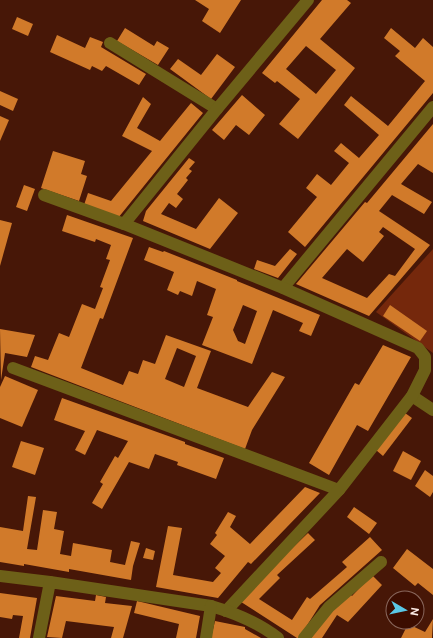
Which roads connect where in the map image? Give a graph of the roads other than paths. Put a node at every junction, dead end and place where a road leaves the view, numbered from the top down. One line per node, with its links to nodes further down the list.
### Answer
1 (308, 0): 4 (street)
2 (110, 43): 4 (street)
3 (433, 107): 7 (street)
4 (217, 109): 6 (street)
5 (44, 195): 6 (street)
6 (124, 224): 7 (street)
7 (283, 288): 9 (street)
8 (13, 368): 11 (street)
9 (412, 396): 10 (street); 11 (street)
10 (433, 410)
11 (339, 490): 16 (street)
12 (381, 562): 20 (street)
13 (0, 576): 14 (street)
14 (50, 582): 15 (street); 17 (street)
15 (212, 606): 16 (street); 18 (street)
16 (226, 611): 19 (street)
17 (39, 638)
18 (206, 638)
19 (278, 638)
20 (304, 638)

